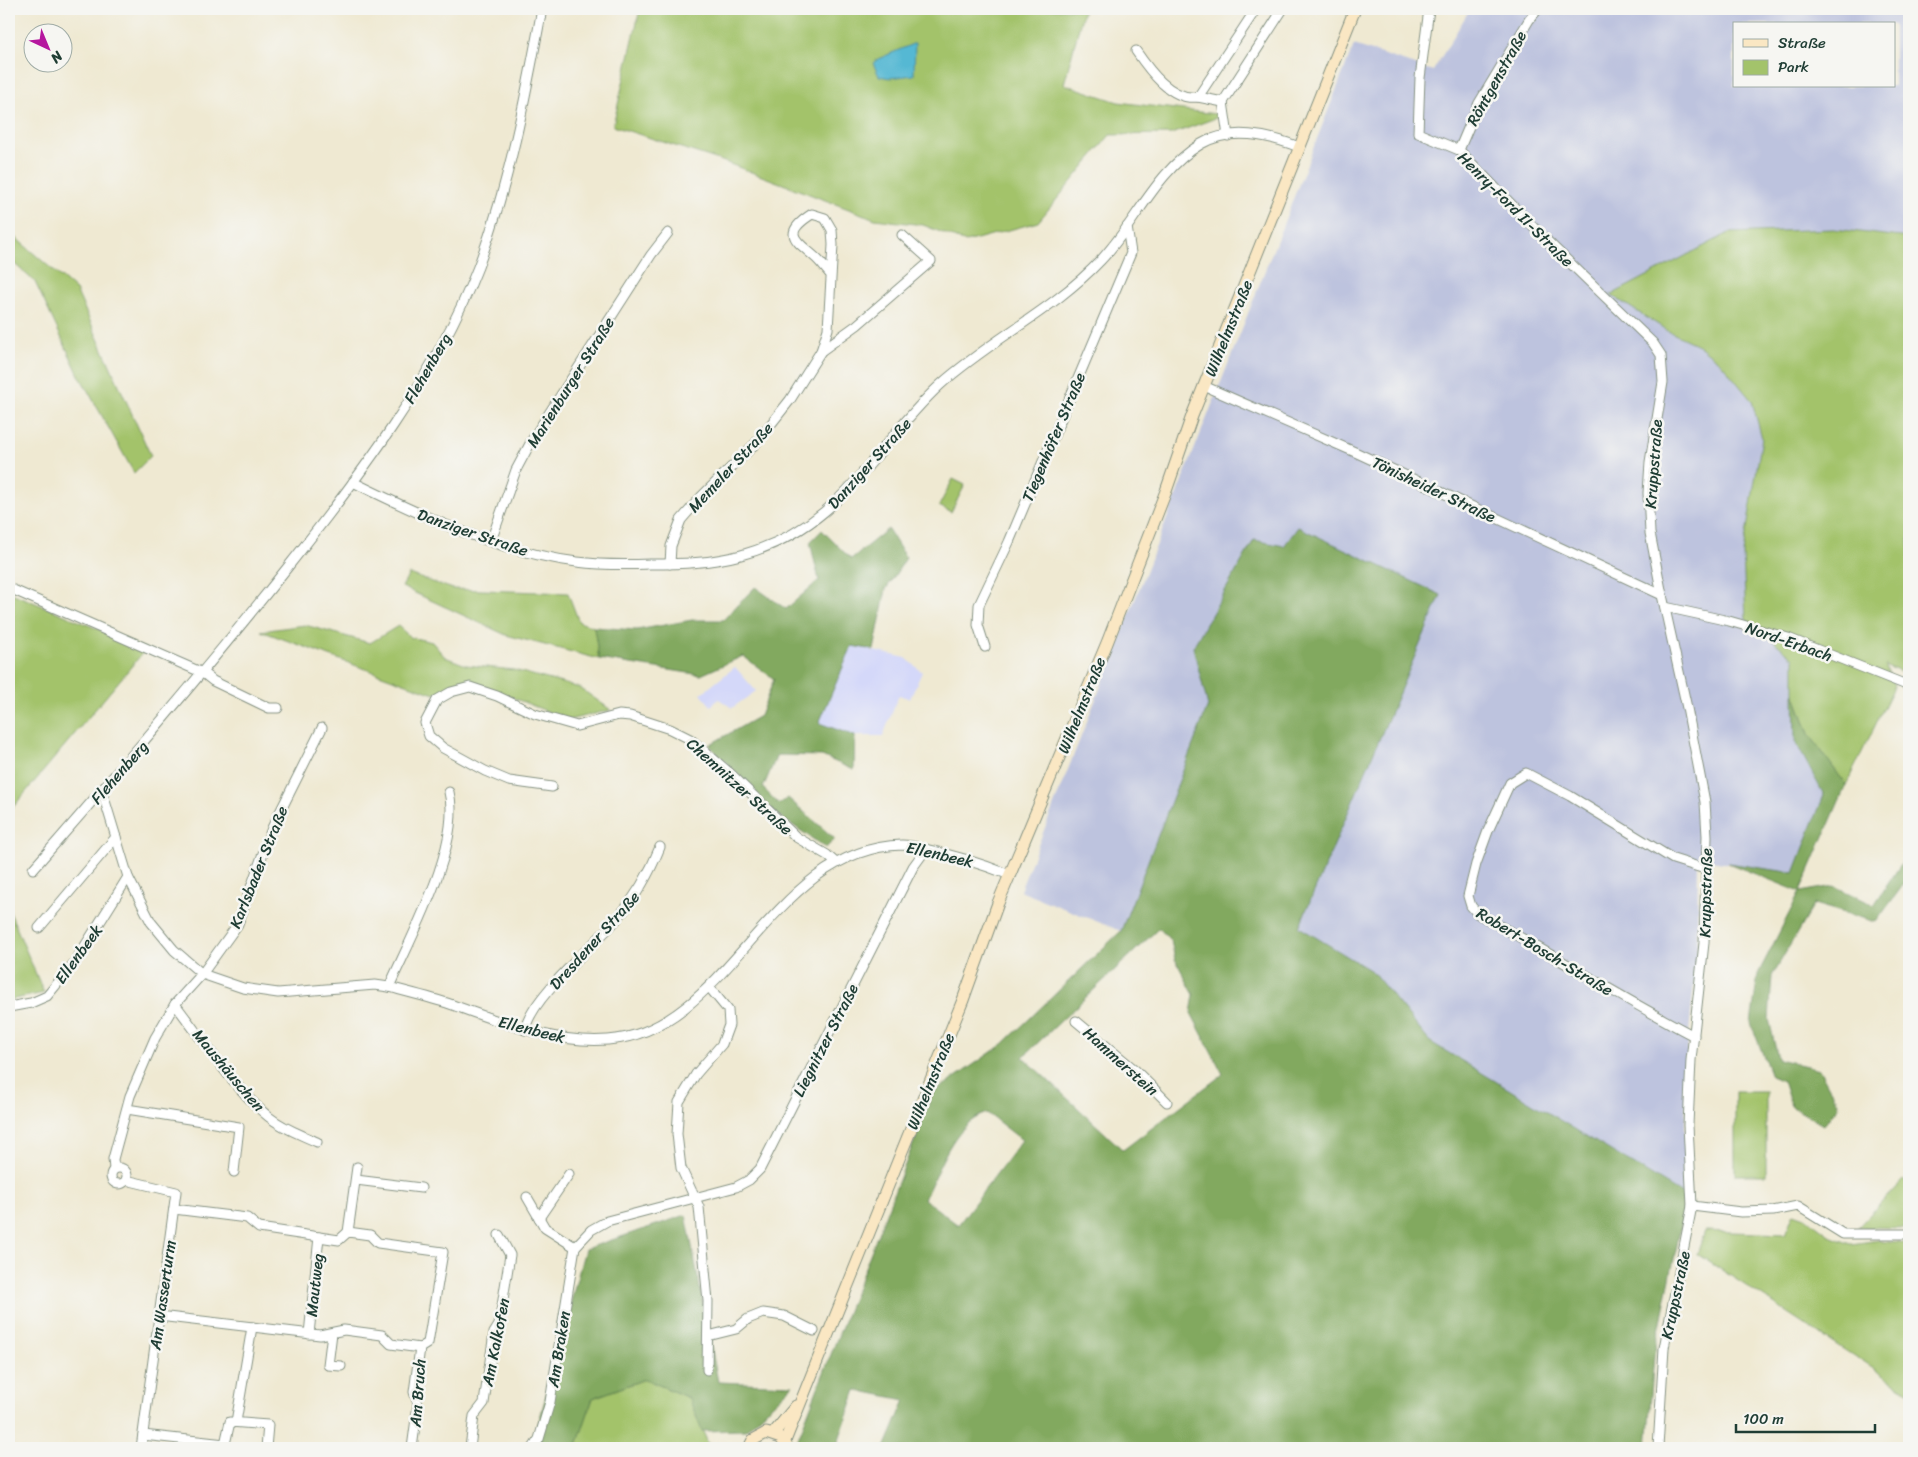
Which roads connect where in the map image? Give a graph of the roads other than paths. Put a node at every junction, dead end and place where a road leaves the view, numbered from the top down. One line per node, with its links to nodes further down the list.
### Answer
1 (542, 9): 20 (street, Flehenberg)
2 (1256, 9): 8 (street)
3 (1283, 9): 9 (street)
4 (1354, 9): 11 (main road, Wilhelmstraße)
5 (1429, 9): 12 (street, Henry-Ford II-Straße)
6 (1538, 9): 12 (street, Röntgenstraße)
7 (1136, 51): 8 (street)
8 (1198, 97): 9 (street)
9 (1222, 102): 10 (street)
10 (1228, 136): 11 (street, Danziger Straße); 13 (street, Danziger Straße)
11 (1299, 147): 19 (main road, Wilhelmstraße)
12 (1459, 150): 17 (street, Henry-Ford II-Straße)
13 (1127, 227): 22 (street, Danziger Straße); 26 (street, Tiegenhöfer Straße)
14 (668, 233): 21 (street, Marienburger Straße)
15 (902, 235): 18 (street, Memeler Straße)
16 (830, 274): 16 (street, Memeler Straße); 18 (street, Memeler Straße)
17 (1653, 343): 24 (street, Kruppstraße)
18 (821, 351): 22 (street, Memeler Straße)
19 (1204, 386): 24 (street, Tönisheider Straße); 40 (main road, Wilhelmstraße)
20 (353, 482): 21 (street, Danziger Straße); 27 (street, Flehenberg)
21 (491, 541): 22 (street, Danziger Straße)
22 (670, 564)
23 (9, 588): 27 (street)
24 (1662, 595): 25 (street, Kruppstraße)
25 (1665, 607): 28 (street, Nord-Erbach); 39 (street, Kruppstraße)
26 (985, 647)
27 (203, 673): 29 (street); 32 (street, Flehenberg)
28 (1909, 686)
29 (278, 708)
30 (322, 728): 43 (street, Karlsbader Straße)
31 (552, 787): 37 (street, Chemnitzer Straße)
32 (102, 791): 34 (street, Ellenbeek); 38 (street, Flehenberg)
33 (449, 792): 44 (street)
34 (116, 837): 41 (street, Ellenbeek); 42 (street)
35 (660, 848): 49 (street, Dresdener Straße)
36 (926, 849): 37 (street, Ellenbeek); 40 (street, Ellenbeek); 60 (street, Liegnitzer Straße)
37 (836, 863): 45 (street, Ellenbeek)
38 (33, 869)
39 (1705, 870): 50 (street, Kruppstraße); 50 (street, Robert-Bosch-Straße)
40 (1010, 875): 78 (main road, Wilhelmstraße)
41 (128, 876): 43 (street, Ellenbeek); 47 (street, Ellenbeek)
42 (39, 928)
43 (202, 974): 44 (street, Ellenbeek); 46 (street)
44 (389, 987): 49 (street, Ellenbeek)
45 (709, 987): 49 (street, Ellenbeek); 60 (street)
46 (175, 1004): 52 (street); 53 (street, Maushäuschen)
47 (9, 1007)
48 (1076, 1021): 51 (street, Hammerstein)
49 (525, 1030)
50 (1694, 1036): 61 (street, Kruppstraße)
51 (1167, 1102)
52 (127, 1109): 55 (street); 62 (street, Am Wasserturm)
53 (317, 1142)
54 (357, 1167): 57 (street)
55 (234, 1172)
56 (569, 1174): 63 (street)
57 (356, 1180): 58 (street); 64 (street)
58 (421, 1188)
59 (527, 1197): 63 (street)
60 (695, 1197): 68 (street); 74 (street)
61 (1692, 1206): 65 (street); 89 (street, Kruppstraße)
62 (174, 1209): 67 (street); 69 (street, Am Wasserturm)
63 (539, 1218): 68 (street)
64 (348, 1232): 67 (street); 75 (street, Am Bruch)
65 (1909, 1234)
66 (499, 1235): 86 (street, Am Kalkofen)
67 (319, 1237): 73 (street, Mautweg)
68 (576, 1247): 87 (street, Am Braken)
69 (159, 1316): 70 (street, Mautweg); 81 (street, Am Wasserturm)
70 (252, 1327): 73 (street, Mautweg); 79 (street)
71 (814, 1331): 74 (street)
72 (332, 1333): 73 (street, Mautweg); 75 (street, Mautweg); 76 (street, Mautweg)
73 (309, 1334)
74 (708, 1336): 77 (street)
75 (420, 1348): 85 (street, Am Bruch)
76 (341, 1366)
77 (707, 1370)
78 (802, 1399): 80 (main road, Wilhelmstraße); 82 (main road, Wilhelmstraße)
79 (236, 1422): 81 (street); 84 (street)
80 (773, 1434): 82 (main road); 88 (main road)
81 (143, 1435): 83 (street, Am Wasserturm)
82 (786, 1445)
83 (141, 1448)
84 (266, 1448)
85 (412, 1448)
86 (470, 1448)
87 (533, 1448)
88 (749, 1448)
89 (1658, 1448)

